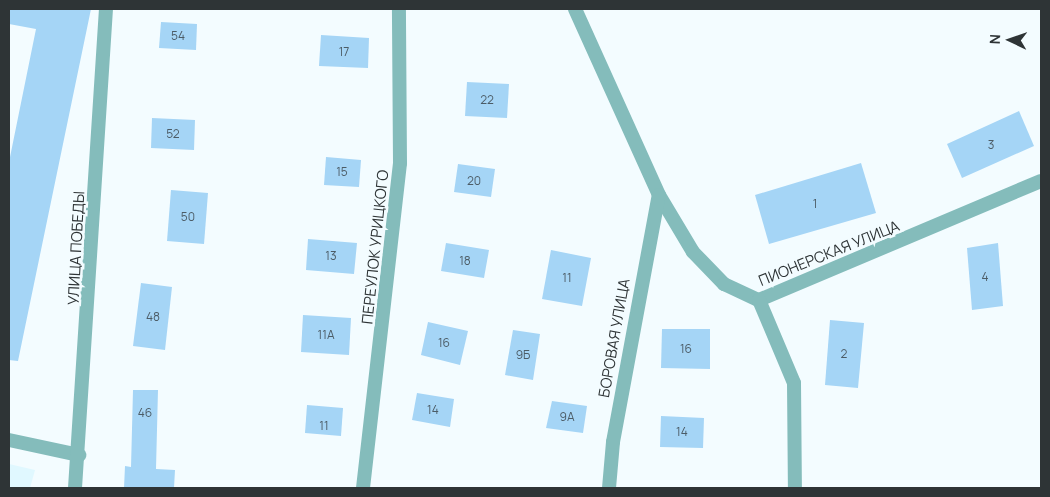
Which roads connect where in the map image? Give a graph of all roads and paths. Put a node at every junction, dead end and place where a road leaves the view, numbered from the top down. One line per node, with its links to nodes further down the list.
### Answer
1 (106, 9): 8 (street, УЛИЦА ПОБЕДЫ)
2 (399, 9): 10 (street, ПЕРЕУЛОК УРИЦКОГО)
3 (576, 9): 5 (street, ПИОНЕРСКАЯ УЛИЦА)
4 (1041, 181): 6 (street, ПИОНЕРСКАЯ УЛИЦА)
5 (659, 195): 6 (street, ПИОНЕРСКАЯ УЛИЦА); 11 (street, БОРОВАЯ УЛИЦА)
6 (759, 300): 12 (street)
7 (9, 440): 8 (street)
8 (80, 455): 9 (street, УЛИЦА ПОБЕДЫ)
9 (76, 488)
10 (363, 488)
11 (609, 488)
12 (795, 488)

